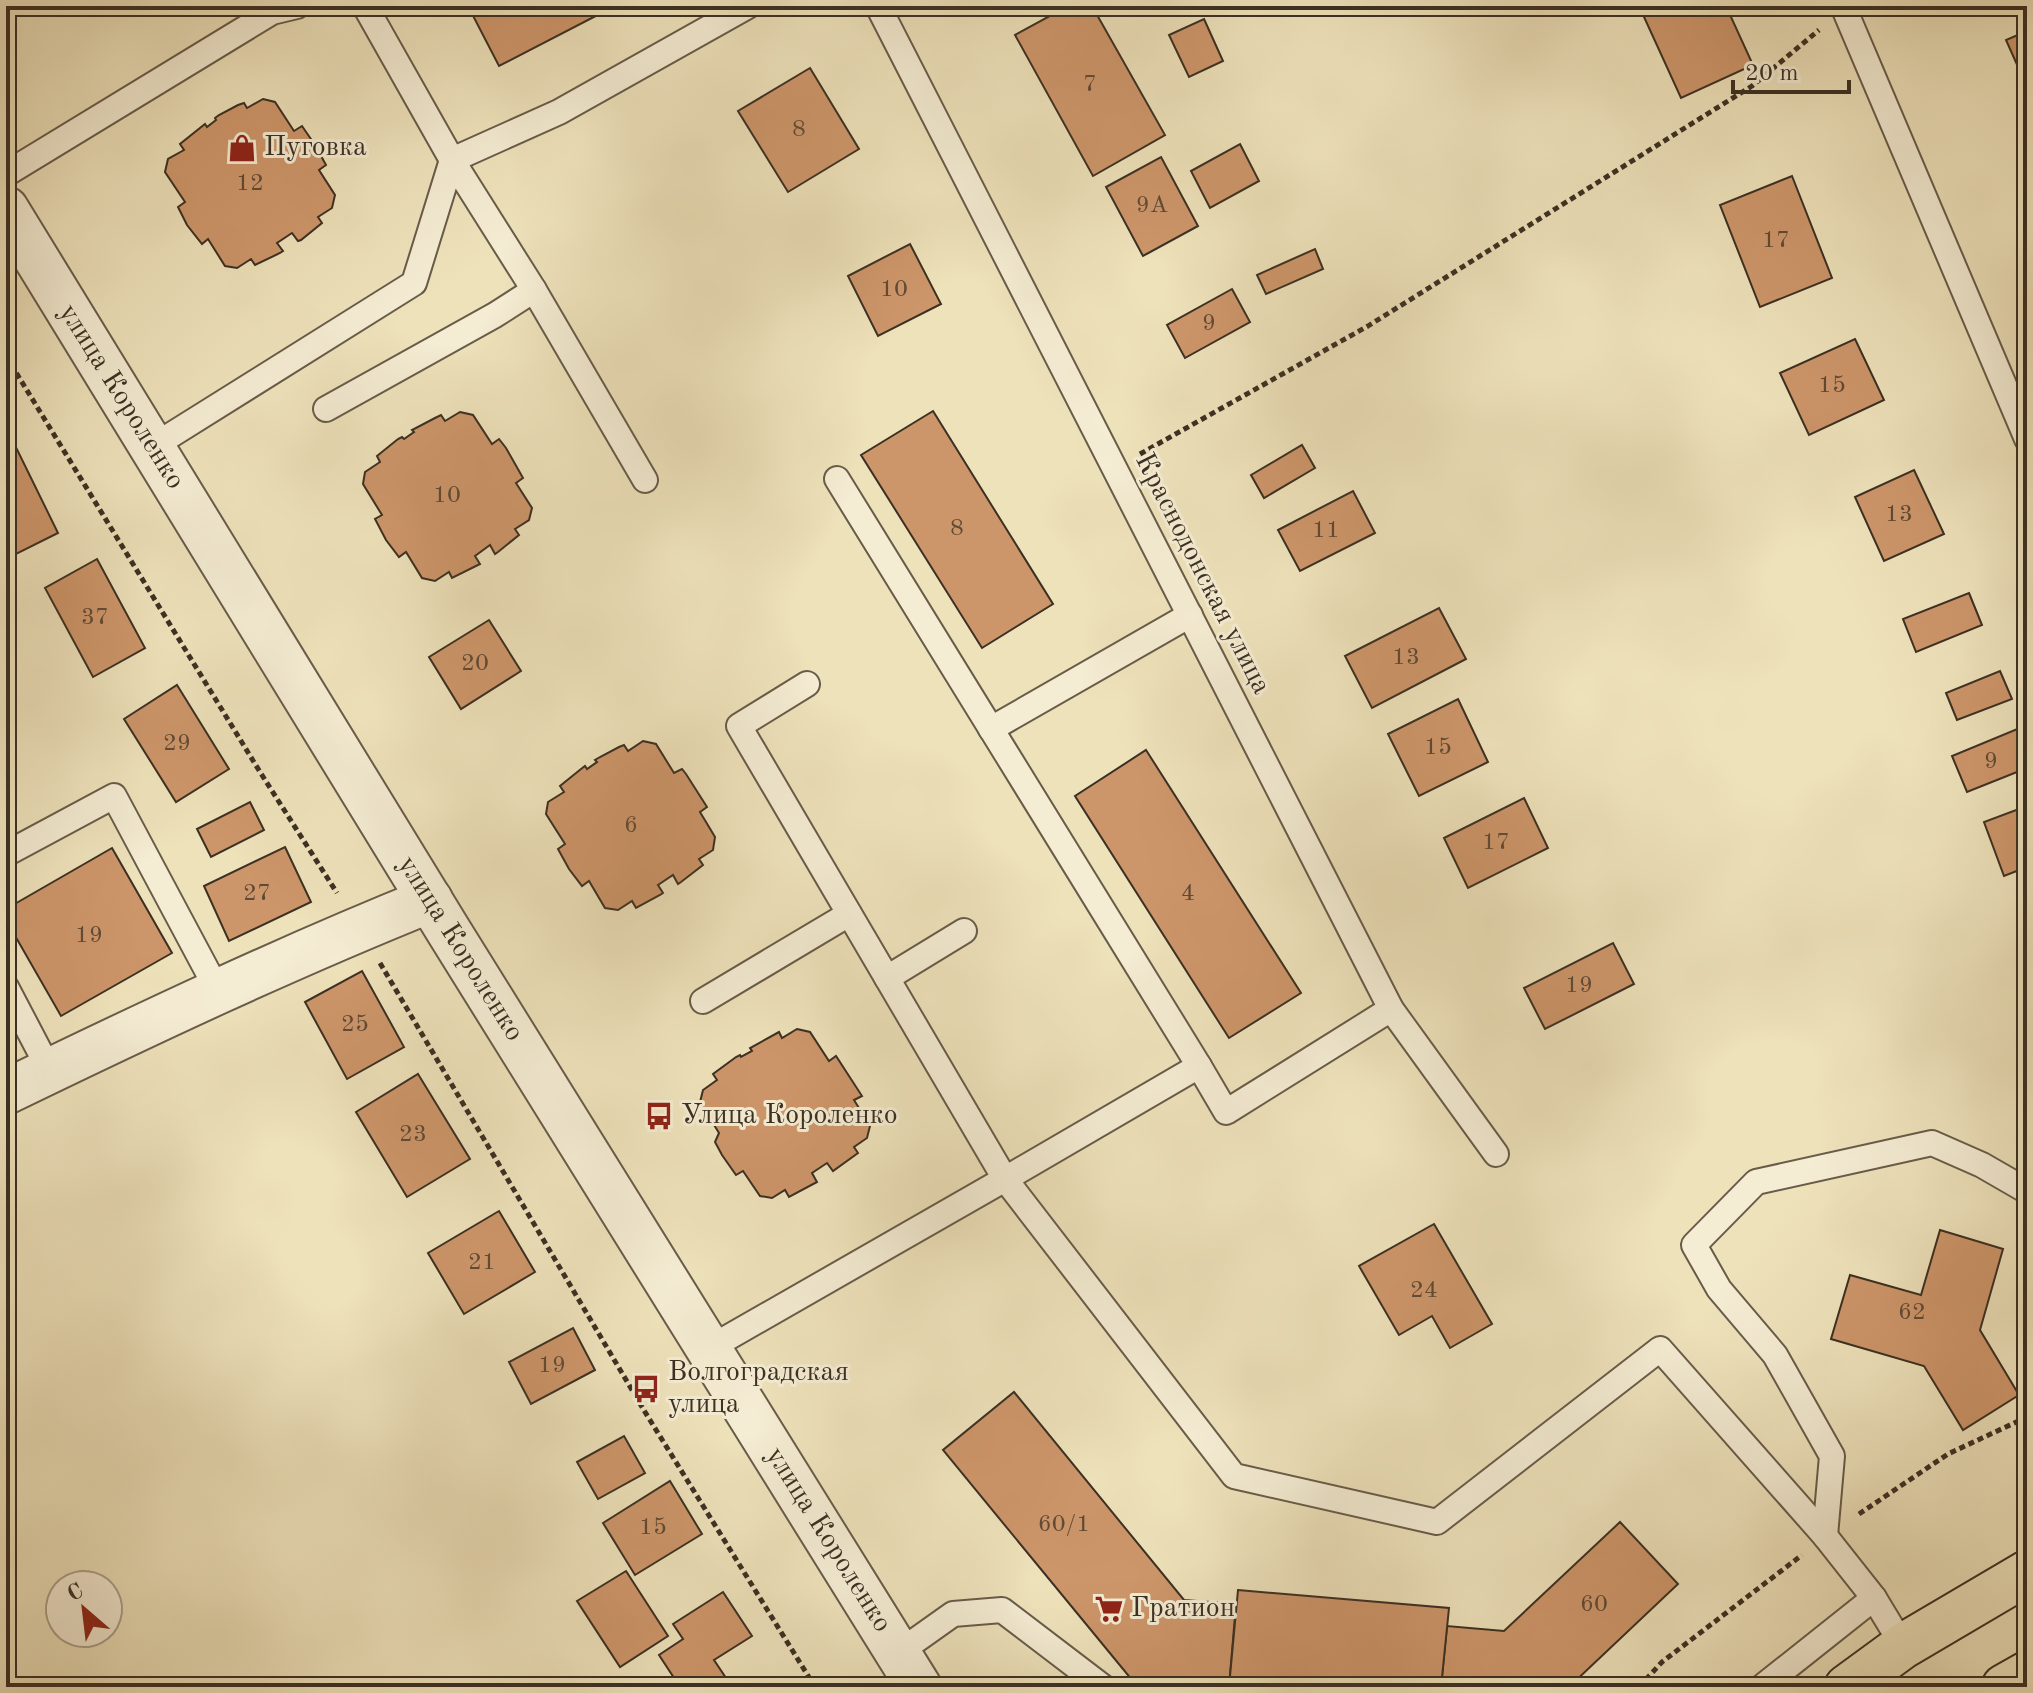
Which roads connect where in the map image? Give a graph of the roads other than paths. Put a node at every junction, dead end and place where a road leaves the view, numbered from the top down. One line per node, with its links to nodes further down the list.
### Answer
1 (297, 6): 6 (lane)
2 (365, 6): 7 (lane)
3 (748, 6): 7 (lane)
4 (878, 6): 16 (lane, Краснодонская улица)
5 (1844, 8): 12 (lane)
6 (270, 9): 8 (lane)
7 (452, 160): 10 (lane); 13 (lane)
8 (6, 174)
9 (6, 209): 13 (street, улица Короленко)
10 (534, 290): 11 (lane); 15 (lane)
11 (326, 409)
12 (2027, 439)
13 (152, 447): 20 (street, улица Короленко)
14 (837, 479): 18 (lane)
15 (645, 480)
16 (1190, 615): 18 (lane); 27 (lane, Краснодонская улица)
17 (807, 684): 21 (lane)
18 (991, 729): 28 (lane)
19 (6, 854): 25 (lane)
20 (430, 900): 25 (street); 34 (street, улица Короленко)
21 (849, 914): 23 (lane); 26 (lane)
22 (964, 931): 23 (lane)
23 (887, 978): 32 (lane)
24 (6, 987): 29 (lane)
25 (218, 991): 29 (street)
26 (703, 1001)
27 (1391, 1009): 28 (lane); 31 (lane, Краснодонская улица)
28 (1199, 1066): 32 (lane)
29 (50, 1071): 30 (street)
30 (6, 1092)
31 (1496, 1154)
32 (1005, 1179): 34 (lane); 35 (lane)
33 (2027, 1191): 35 (lane)
34 (708, 1349): 39 (street, улица Короленко)
35 (1825, 1536): 37 (lane)
36 (2027, 1573): 38 (main road)
37 (1874, 1598): 38 (lane); 42 (lane)
38 (1903, 1646): 43 (main road)
39 (909, 1670): 41 (lane)
40 (2027, 1674): 44 (main road)
41 (1103, 1687)
42 (1762, 1687)
43 (1847, 1687)
44 (2004, 1687)

